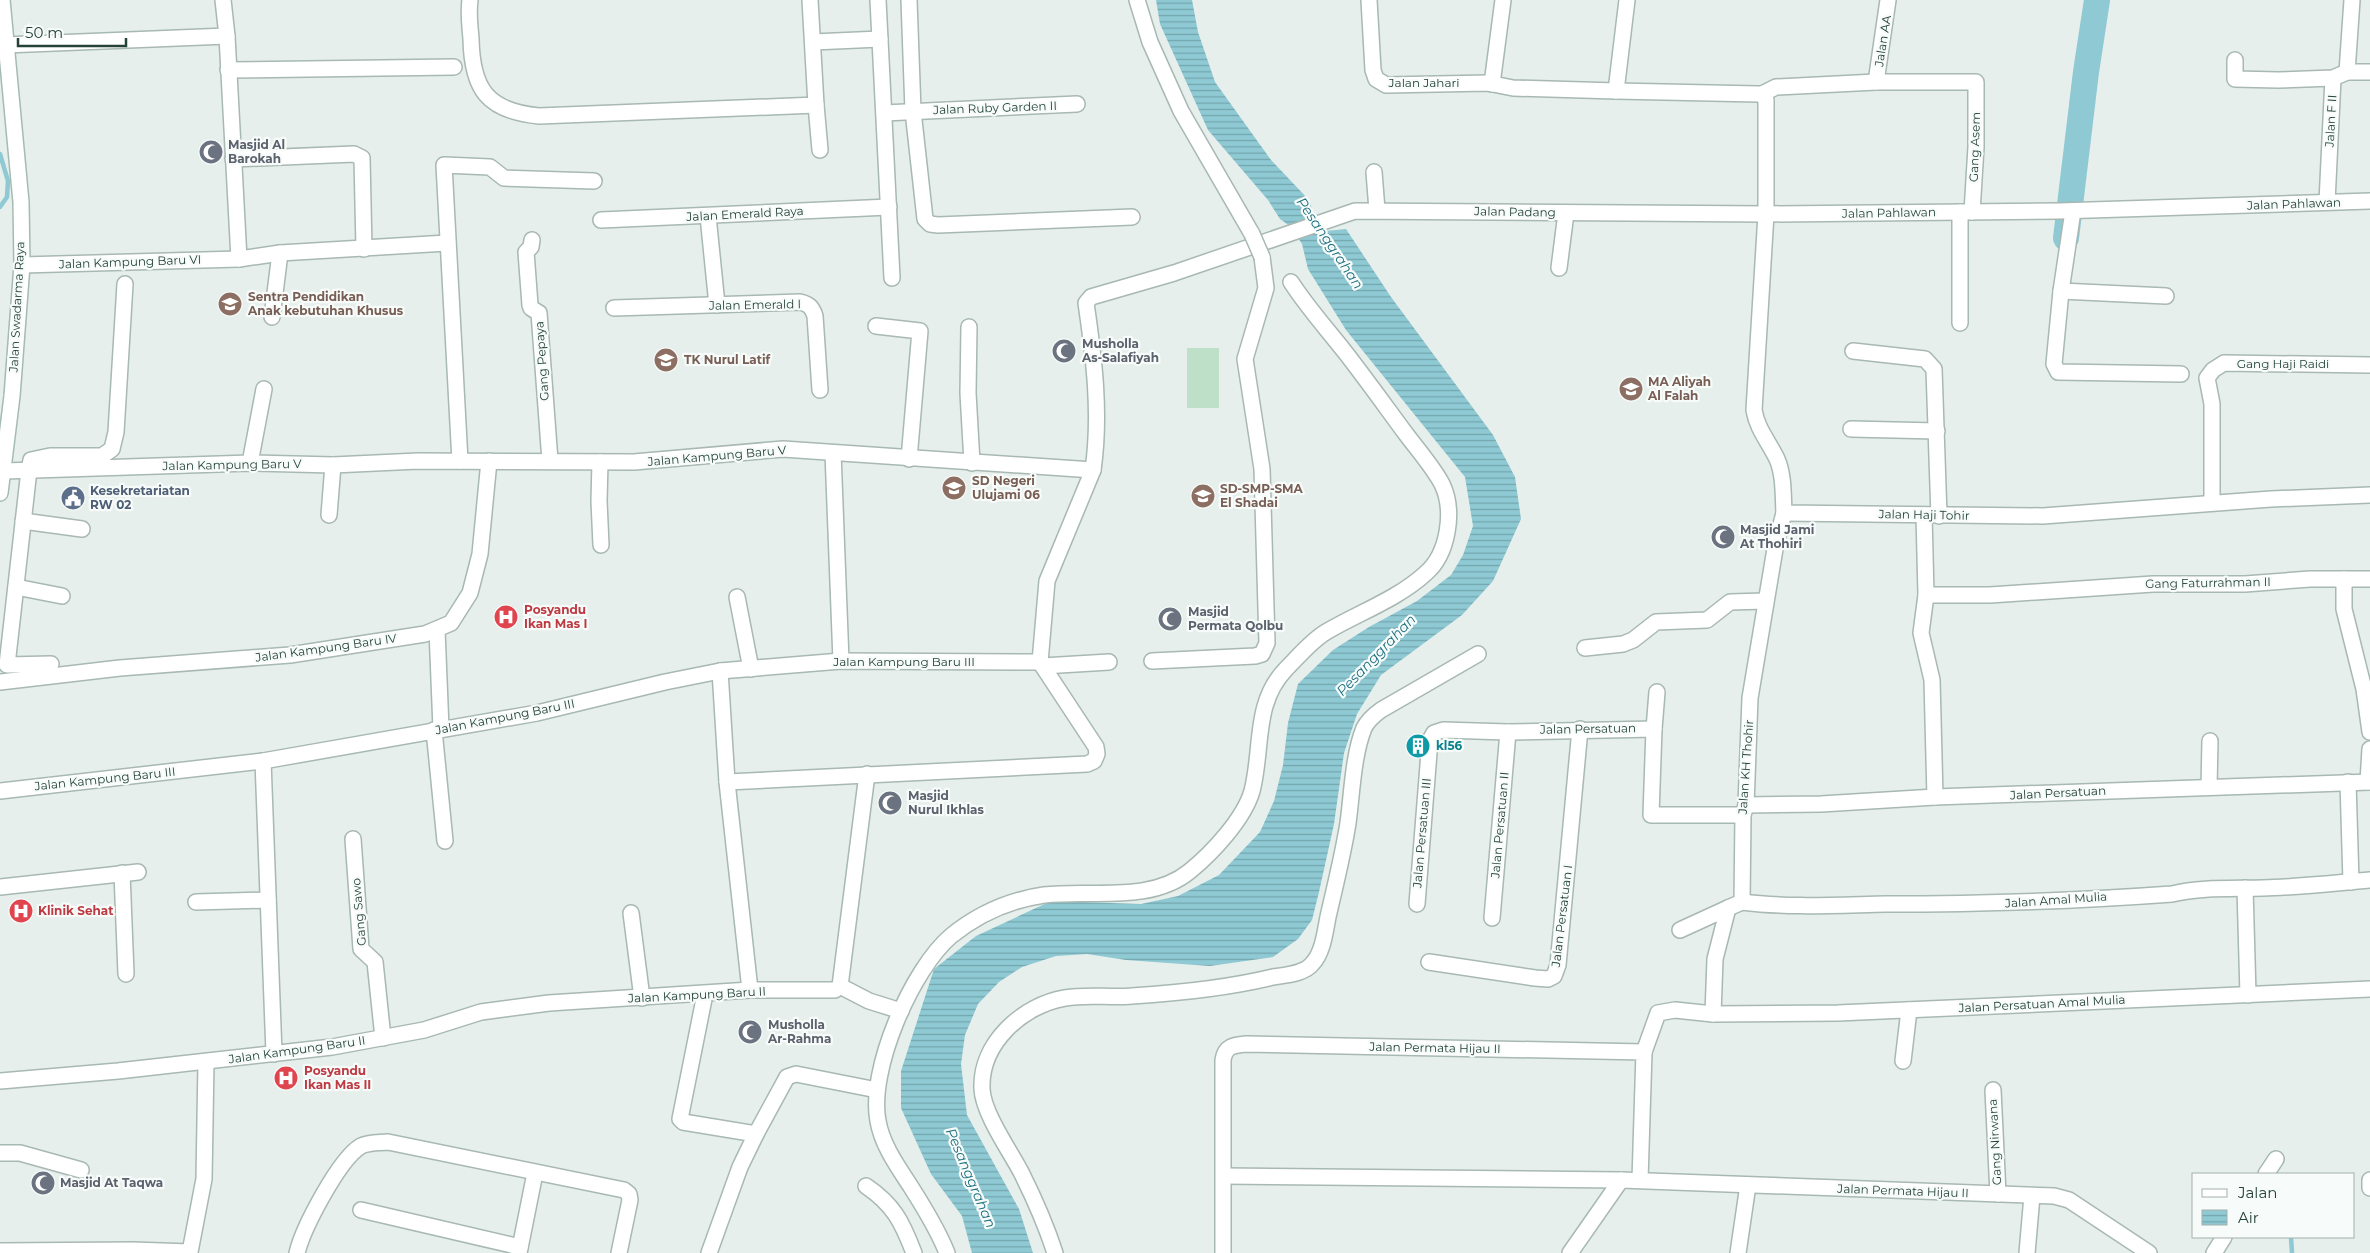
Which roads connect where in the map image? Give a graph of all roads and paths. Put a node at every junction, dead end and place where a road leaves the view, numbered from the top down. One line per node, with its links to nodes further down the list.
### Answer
1 (2, 0): 16 (street, Jalan Swadarma Raya)
2 (222, 0): 13 (street)
3 (470, 0): 27 (street)
4 (810, 0): 15 (street)
5 (878, 0): 14 (street)
6 (909, 0): 28 (street)
7 (1136, 0): 103 (street, bridge)
8 (1369, 0): 23 (street, Jalan Jahari)
9 (1503, 0): 23 (street)
10 (1627, 0): 24 (street)
11 (1888, 0): 22 (street, Jalan AA)
12 (2352, 0): 21 (street, Jalan F II)
13 (227, 36): 16 (street); 19 (street)
14 (880, 39): 15 (street); 29 (street)
15 (813, 42): 27 (street)
16 (4, 53): 50 (street, Jalan Swadarma Raya)
17 (2235, 60): 21 (street)
18 (454, 67): 19 (street)
19 (228, 70): 31 (street)
20 (2370, 72): 21 (street)
21 (2340, 75): 35 (street, Jalan F II)
22 (1876, 82): 25 (street); 39 (street, Gang Asem)
23 (1492, 84): 24 (street, Jalan Jahari)
24 (1616, 91): 25 (street)
25 (1762, 94): 41 (street)
26 (1077, 104): 28 (street, Jalan Ruby Garden II)
27 (816, 105): 30 (street)
28 (913, 111): 29 (street, Jalan Ruby Garden II); 43 (street)
29 (884, 113): 36 (street)
30 (820, 150)
31 (233, 158): 47 (street); 49 (street)
32 (1374, 172): 37 (street)
33 (594, 181): 46 (street)
34 (2370, 201): 35 (street, Jalan Pahlawan)
35 (2327, 202): 38 (street, Jalan Pahlawan)
36 (888, 207): 42 (street, Jalan Emerald Raya); 52 (street)
37 (1377, 210): 40 (street, Jalan Padang); 80 (street, Jalan Padang)
38 (2068, 211): 39 (street, Jalan Pahlawan); 55 (street)
39 (1966, 212): 41 (street, Jalan Pahlawan); 60 (street, Gang Asem)
40 (1566, 213): 41 (street, Jalan Padang); 51 (street)
41 (1766, 214): 85 (street)
42 (708, 216): 44 (street, Jalan Emerald Raya); 57 (street)
43 (1132, 217)
44 (601, 220)
45 (532, 240): 74 (street, Gang Pepaya)
46 (447, 243): 47 (street, Jalan Kampung Baru VI); 72 (street)
47 (364, 249): 48 (street, Jalan Kampung Baru VI)
48 (280, 253): 49 (street, Jalan Kampung Baru VI); 59 (street)
49 (239, 259): 50 (street, Jalan Kampung Baru VI)
50 (22, 265): 81 (street, Jalan Swadarma Raya)
51 (1560, 268)
52 (892, 278)
53 (1291, 282): 152 (street)
54 (125, 284): 79 (street)
55 (2061, 291): 56 (street); 65 (street)
56 (2166, 296)
57 (717, 305): 58 (street, Jalan Emerald I); 67 (street, Jalan Emerald I)
58 (614, 308)
59 (272, 317)
60 (1960, 323)
61 (876, 326): 71 (street)
62 (969, 328): 77 (street)
63 (1853, 351): 69 (street)
64 (2370, 365): 84 (street, Gang Haji Raidi)
65 (2181, 374)
66 (264, 389): 76 (street)
67 (820, 390)
68 (1851, 429): 69 (street)
69 (1937, 431): 88 (street)
70 (833, 453): 71 (street, Jalan Kampung Baru V); 75 (street, Jalan Kampung Baru V); 102 (street)
71 (909, 459): 77 (street, Jalan Kampung Baru V)
72 (460, 461): 73 (street, Jalan Kampung Baru V); 78 (street, Jalan Kampung Baru V)
73 (489, 461): 74 (street, Jalan Kampung Baru V); 99 (street, Jalan Kampung Baru IV)
74 (550, 461): 75 (street, Jalan Kampung Baru V)
75 (600, 462): 91 (street)
76 (250, 463): 78 (street, Jalan Kampung Baru V); 79 (street, Jalan Kampung Baru V)
77 (972, 463): 80 (street, Jalan Kampung Baru V)
78 (333, 465): 86 (street)
79 (29, 470): 81 (street, Jalan Kampung Baru V); 89 (street)
80 (1093, 470): 106 (street)
81 (4, 471): 82 (street, Jalan Swadarma Raya)
82 (0, 493)
83 (2370, 495): 84 (street, Jalan Haji Tohir)
84 (2212, 502): 88 (street, Jalan Haji Tohir)
85 (1784, 513): 87 (street, Jalan Haji Tohir); 98 (street, Jalan KH Thohir)
86 (328, 515)
87 (1924, 515): 88 (street, Jalan Haji Tohir); 95 (street)
88 (1940, 516)
89 (24, 522): 90 (street); 94 (street)
90 (82, 529)
91 (601, 545)
92 (2370, 578): 93 (street, Gang Faturrahman II)
93 (2344, 579): 95 (street, Gang Faturrahman II); 115 (street)
94 (16, 587): 96 (street); 105 (street)
95 (1926, 595): 126 (street)
96 (62, 596)
97 (737, 597): 107 (street)
98 (1765, 601): 100 (street); 127 (street, Jalan KH Thohir)
99 (437, 630): 109 (street, Jalan Kampung Baru IV); 111 (street)
100 (1585, 648)
101 (1478, 654): 186 (street)
102 (841, 661): 106 (street, Jalan Kampung Baru III); 107 (street, Jalan Kampung Baru III)
103 (1152, 661)
104 (1109, 662): 106 (street, Jalan Kampung Baru III)
105 (51, 664)
106 (1041, 664): 120 (street)
107 (751, 669): 108 (street, Jalan Kampung Baru III)
108 (720, 671): 111 (street, Jalan Kampung Baru III); 121 (street)
109 (0, 682)
110 (1657, 692): 113 (street)
111 (438, 729): 119 (street, Jalan Kampung Baru III); 129 (street)
112 (1580, 729): 113 (street, Jalan Persatuan); 114 (street, Jalan Persatuan); 143 (street, Jalan Persatuan I)
113 (1654, 729): 127 (street, Jalan Persatuan)
114 (1508, 732): 116 (street, Jalan Persatuan); 141 (street, Jalan Persatuan II)
115 (2370, 732)
116 (1434, 733): 138 (street, Jalan Persatuan III)
117 (2210, 741): 124 (street)
118 (2370, 749): 123 (street)
119 (263, 761): 125 (street, Jalan Kampung Baru III); 136 (street)
120 (867, 774): 121 (street); 145 (street)
121 (727, 782): 147 (street)
122 (2348, 782): 123 (street, Jalan Persatuan); 124 (street, Jalan Persatuan); 133 (street)
123 (2369, 782)
124 (2209, 787): 126 (street, Jalan Persatuan)
125 (0, 791)
126 (1935, 797): 127 (street, Jalan Persatuan)
127 (1745, 810): 139 (street, Jalan KH Thohir)
128 (353, 839): 154 (street, Gang Sawo)
129 (444, 841)
130 (138, 872): 131 (street)
131 (122, 873): 134 (street); 144 (street)
132 (2370, 880): 133 (street, Jalan Amal Mulia)
133 (2351, 882): 135 (street, Jalan Amal Mulia)
134 (0, 887)
135 (2245, 888): 139 (street, Jalan Amal Mulia); 149 (street)
136 (268, 900): 137 (street); 156 (street)
137 (196, 902)
138 (1417, 904)
139 (1735, 905): 142 (street); 153 (street, Jalan KH Thohir)
140 (631, 913): 150 (street)
141 (1492, 918)
142 (1680, 930)
143 (1429, 962)
144 (126, 974)
145 (840, 986): 147 (street, Jalan Kampung Baru II); 152 (street)
146 (2370, 989): 149 (street, Jalan Persatuan Amal Mulia)
147 (750, 990): 148 (street, Jalan Kampung Baru II)
148 (705, 994): 150 (street, Jalan Kampung Baru II); 162 (street)
149 (2248, 995): 151 (street, Jalan Persatuan Amal Mulia)
150 (642, 998): 154 (street, Jalan Kampung Baru II)
151 (1909, 1010): 153 (street, Jalan Persatuan Amal Mulia); 157 (street)
152 (902, 1011): 160 (street)
153 (1714, 1014): 155 (street, Jalan Persatuan Amal Mulia)
154 (383, 1038): 156 (street, Jalan Kampung Baru II)
155 (1644, 1052): 168 (street, Jalan Permata Hijau II); 170 (street)
156 (274, 1054): 158 (street, Jalan Kampung Baru II)
157 (1903, 1061)
158 (206, 1062): 159 (street, Jalan Kampung Baru II); 180 (street)
159 (0, 1080)
160 (877, 1090): 162 (street); 185 (street)
161 (1993, 1090): 175 (street, Gang Nirwana)
162 (756, 1134): 183 (street)
163 (0, 1152): 165 (street)
164 (2276, 1159): 167 (street)
165 (81, 1170)
166 (535, 1173): 179 (street); 181 (street); 182 (street)
167 (2267, 1173)
168 (1224, 1176): 169 (street, Jalan Permata Hijau II); 187 (street, Jalan Permata Hijau II)
169 (1621, 1180): 170 (street, Jalan Permata Hijau II); 188 (street)
170 (1640, 1180): 172 (street, Jalan Permata Hijau II)
171 (2370, 1180): 174 (street)
172 (1748, 1185): 175 (street, Jalan Permata Hijau II); 189 (street)
173 (866, 1186): 184 (street)
174 (2370, 1188)
175 (1998, 1194): 176 (street, Jalan Permata Hijau II)
176 (2032, 1196): 190 (street); 191 (street, Jalan Permata Hijau II)
177 (361, 1210): 179 (street)
178 (2223, 1238): 192 (street)
179 (520, 1250)
180 (0, 1251)
181 (297, 1253)
182 (619, 1253)
183 (709, 1253)
184 (914, 1253)
185 (947, 1253)
186 (1055, 1253)
187 (1223, 1253)
188 (1570, 1253)
189 (1738, 1253)
190 (2027, 1253)
191 (2149, 1253)
192 (2214, 1253)

